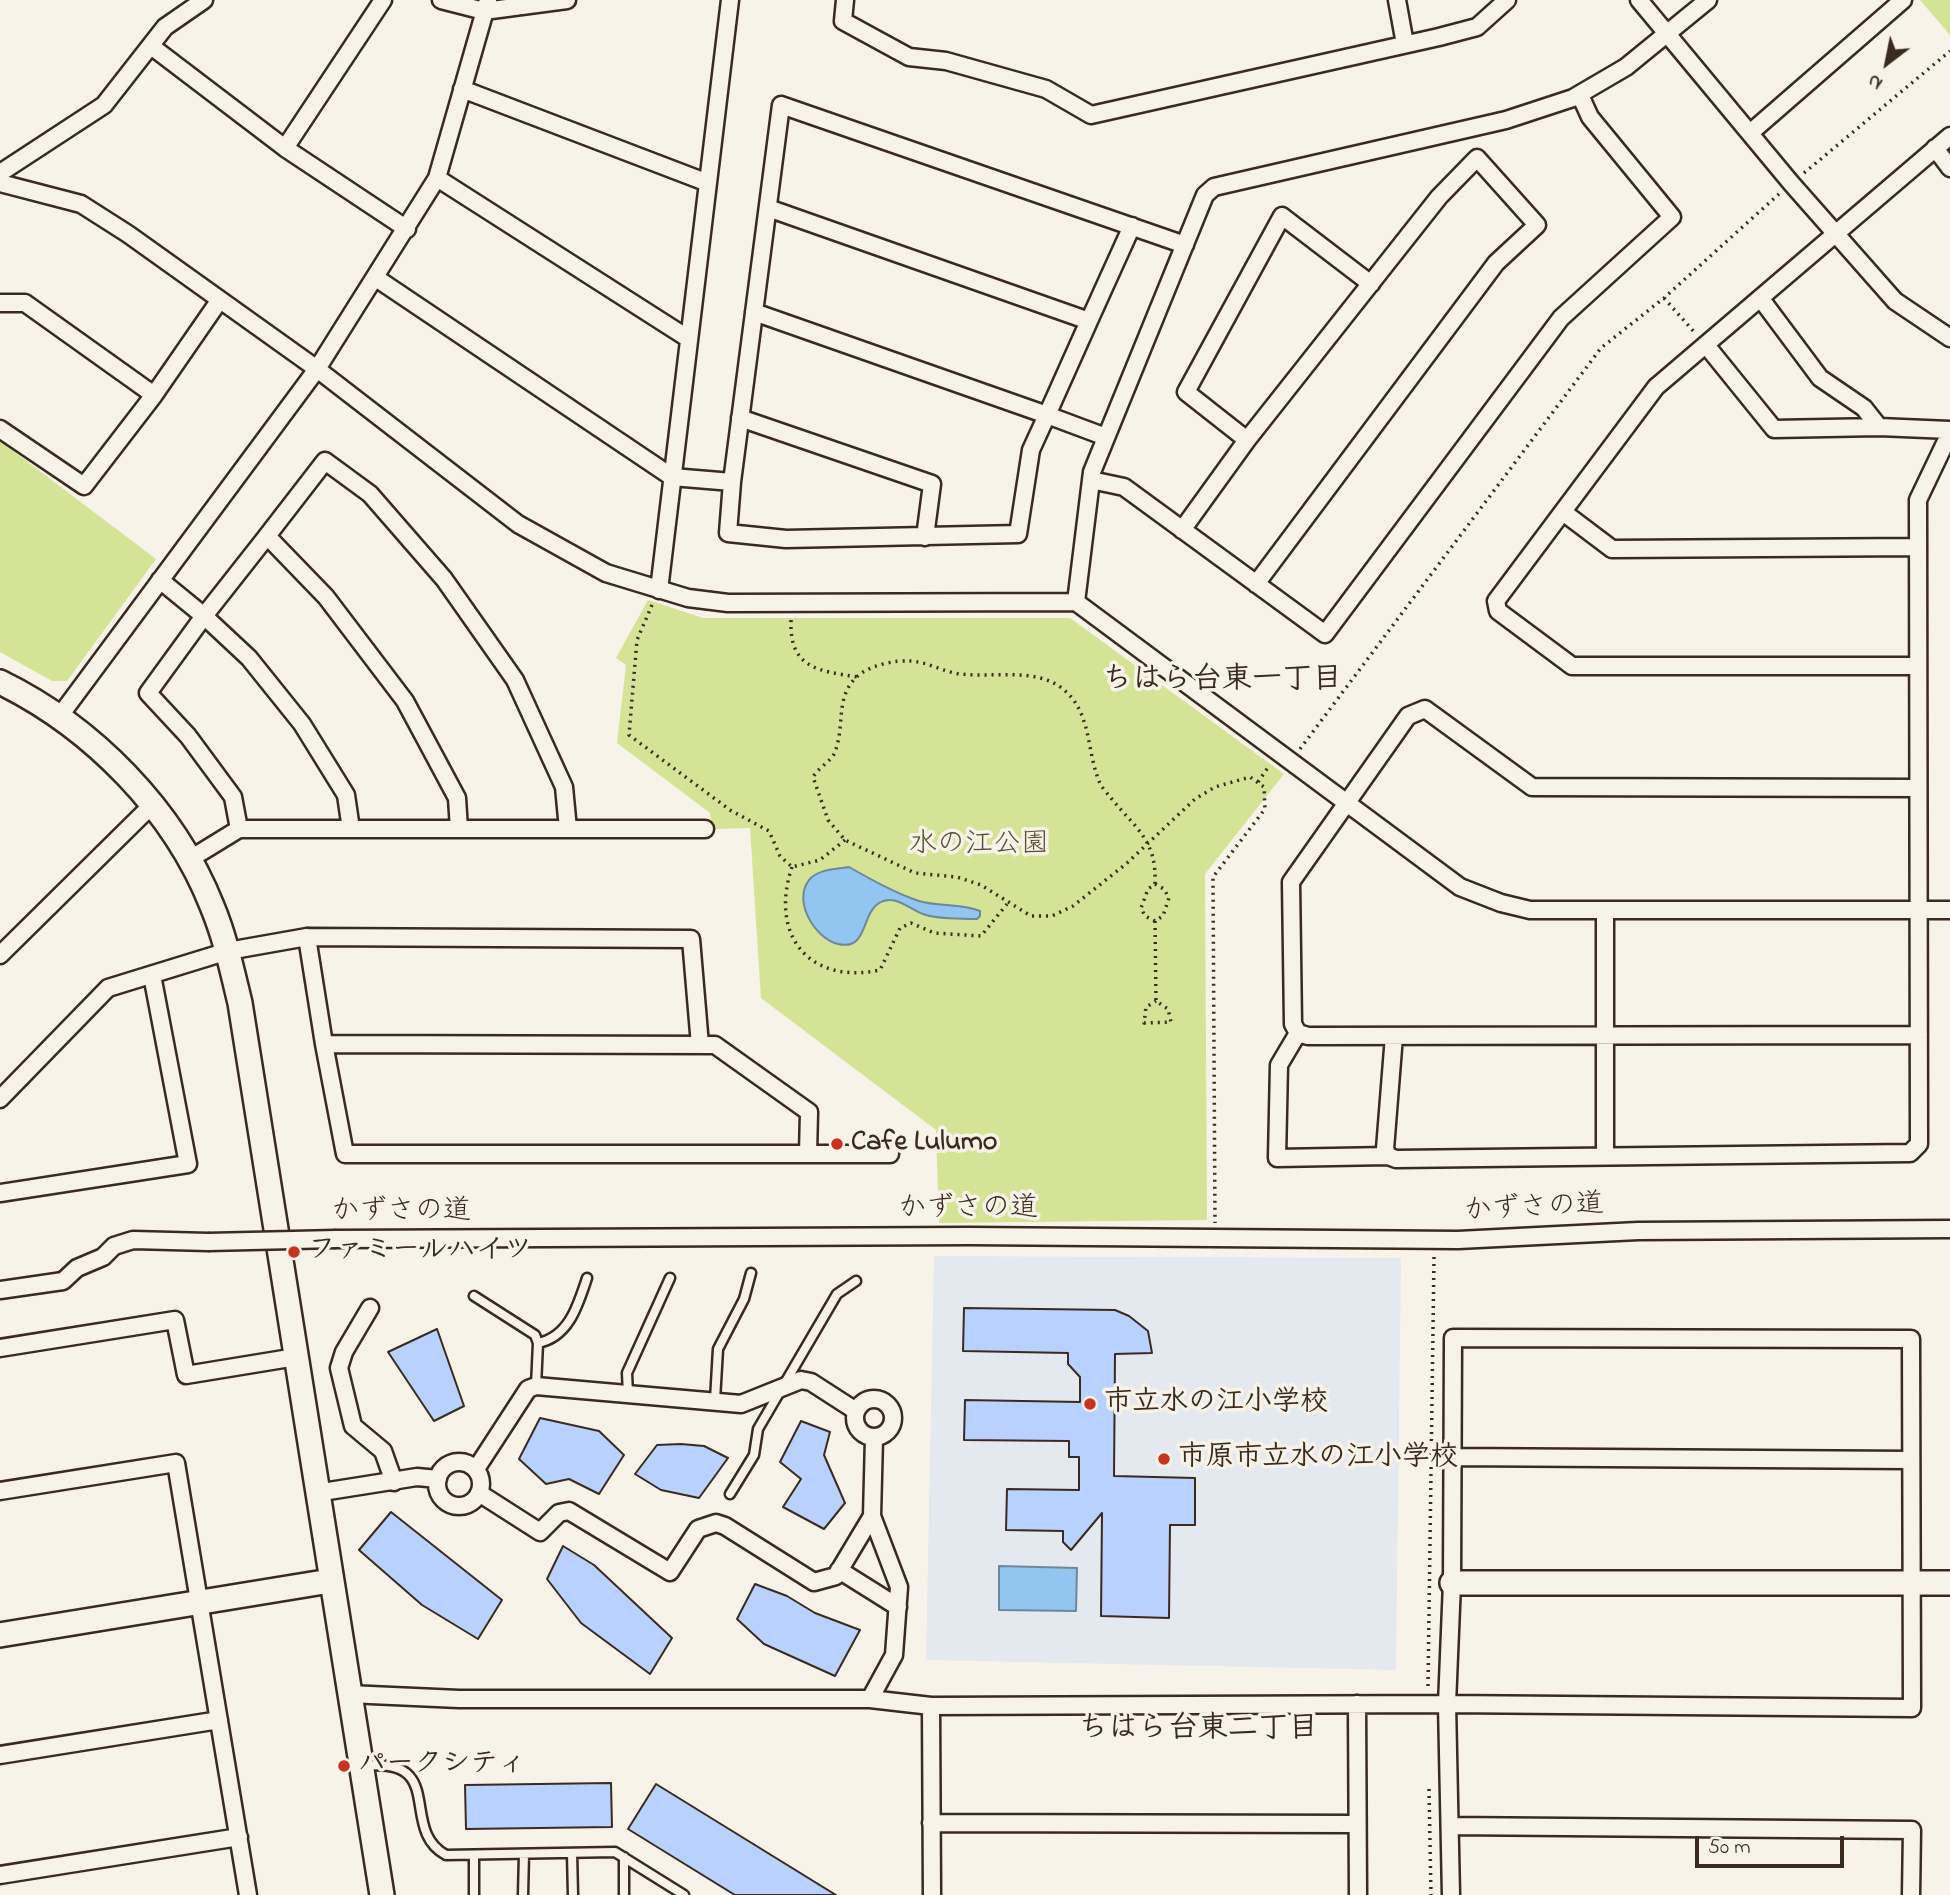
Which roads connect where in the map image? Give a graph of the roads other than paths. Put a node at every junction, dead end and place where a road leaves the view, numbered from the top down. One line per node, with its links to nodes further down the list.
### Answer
1 (204, 0): 15 (street)
2 (383, 0): 20 (street)
3 (441, 0): 12 (street)
4 (567, 0): 12 (street)
5 (730, 0): 26 (street)
6 (845, 0): 14 (street)
7 (1397, 0): 14 (street)
8 (1507, 0): 14 (street)
9 (1639, 0): 13 (street)
10 (1708, 0): 13 (street)
11 (1903, 0): 18 (street)
12 (486, 6): 16 (street)
13 (1668, 35): 17 (street); 18 (street)
14 (1405, 44)
15 (150, 46): 20 (street); 23 (street)
16 (462, 89): 24 (street); 26 (street)
17 (1580, 95): 31 (street); 60 (street)
18 (1750, 133): 30 (street)
19 (1950, 136): 21 (street)
20 (285, 148): 29 (street)
21 (1935, 148): 22 (street); 30 (street)
22 (1950, 168)
23 (0, 173)
24 (437, 178): 29 (street); 40 (street)
25 (0, 183): 35 (street)
26 (708, 183): 40 (street)
27 (768, 208): 28 (street); 37 (street); 38 (street)
28 (1132, 226): 31 (street); 38 (street)
29 (407, 229): 32 (street)
30 (1836, 234): 34 (street); 39 (street)
31 (1185, 245): 49 (street)
32 (376, 278): 42 (street); 51 (street)
33 (1371, 284): 50 (street); 50 (street); 60 (street)
34 (1761, 299): 41 (street); 46 (street)
35 (219, 301): 42 (street); 43 (street)
36 (0, 303): 43 (street)
37 (754, 312): 44 (street); 45 (street)
38 (1089, 321): 44 (street)
39 (1950, 338)
40 (689, 339): 51 (street)
41 (1706, 345): 46 (street); 54 (street)
42 (317, 369): 59 (street); 61 (street)
43 (154, 395): 47 (street)
44 (1047, 415): 49 (street); 57 (street)
45 (740, 418): 53 (street); 57 (street)
46 (1879, 427): 48 (street)
47 (0, 429)
48 (1950, 431): 58 (street)
49 (1106, 437): 52 (street)
50 (1247, 440): 55 (street)
51 (672, 477): 53 (street); 61 (street)
52 (1091, 480): 55 (street); 62 (street)
53 (732, 482): 57 (street)
54 (1563, 512): 58 (street); 64 (street)
55 (1182, 530): 60 (street)
56 (267, 536): 63 (street); 73 (street); 74 (street)
57 (925, 537)
58 (1918, 547): 64 (street)
59 (160, 580): 63 (street); 66 (street)
60 (1256, 584)
61 (659, 590): 62 (street)
62 (1076, 603): 68 (street)
63 (204, 616): 71 (street); 72 (street)
64 (1918, 666): 67 (street)
65 (0, 682): 66 (street)
66 (59, 717): 69 (street)
67 (1919, 788): 68 (street); 77 (street)
68 (1346, 803): 78 (street); 83 (street)
69 (152, 804): 75 (street); 81 (street)
70 (705, 828): 74 (street)
71 (239, 829): 72 (street); 75 (street)
72 (351, 829): 73 (street)
73 (459, 829): 74 (street)
74 (568, 829)
75 (190, 859): 80 (street)
76 (1950, 910): 77 (street)
77 (1920, 911): 78 (street); 84 (street)
78 (1605, 912): 86 (street)
79 (307, 937): 80 (street); 87 (street); 88 (street)
80 (228, 951): 82 (street); 105 (street)
81 (0, 955)
82 (152, 975): 89 (street); 94 (street)
83 (1298, 1033): 85 (street); 92 (street)
84 (1919, 1035): 86 (street); 93 (street)
85 (1394, 1036): 86 (street); 92 (street)
86 (1605, 1036): 93 (street)
87 (324, 1044): 88 (street); 90 (street)
88 (700, 1045): 90 (street)
89 (0, 1099)
90 (808, 1154): 91 (street)
91 (890, 1154)
92 (1388, 1156): 93 (street)
93 (1605, 1156)
94 (0, 1193)
95 (1950, 1229): 100 (street, かずさの道, bridge)
96 (751, 1273): 109 (lane)
97 (587, 1278): 103 (lane)
98 (670, 1278): 108 (lane)
99 (856, 1281): 106 (lane)
100 (0, 1290)
101 (474, 1296): 103 (lane)
102 (370, 1308): 116 (street)
103 (538, 1343): 107 (lane)
104 (0, 1348): 105 (street)
105 (296, 1357): 118 (street)
106 (787, 1383): 109 (street); 110 (street); 120 (lane)
107 (536, 1386): 108 (street); 114 (street)
108 (628, 1394): 109 (street)
109 (715, 1400)
110 (856, 1411): 111 (street); 111 (street)
111 (874, 1438): 121 (street)
112 (1452, 1457): 113 (street); 113 (street); 124 (street)
113 (1911, 1460): 125 (street)
114 (475, 1469): 115 (street); 119 (street)
115 (438, 1479): 116 (street); 119 (street)
116 (394, 1482): 118 (street)
117 (0, 1491): 127 (street)
118 (316, 1493): 123 (street)
119 (479, 1493): 122 (street)
120 (730, 1494)
121 (873, 1516): 122 (street); 128 (street)
122 (839, 1570): 128 (street)
123 (330, 1581): 127 (street); 130 (street)
124 (1452, 1583): 125 (street); 133 (street)
125 (1912, 1583): 126 (street); 133 (street)
126 (1950, 1583)
127 (201, 1602): 129 (street); 135 (street)
128 (898, 1607): 131 (street)
129 (0, 1635)
130 (348, 1694): 131 (street); 137 (street)
131 (870, 1699): 134 (street)
132 (1357, 1704): 133 (street); 134 (street); 139 (street)
133 (1447, 1704): 140 (street)
134 (931, 1706): 138 (street)
135 (219, 1720): 136 (street); 141 (street)
136 (0, 1755)
137 (361, 1766): 144 (lane); 148 (street)
138 (931, 1823): 139 (street); 154 (street)
139 (1356, 1824): 155 (street)
140 (1450, 1826): 156 (street); 157 (street)
141 (239, 1837): 146 (street); 147 (street)
142 (572, 1853): 143 (lane); 145 (lane); 151 (lane)
143 (524, 1854): 144 (lane); 150 (lane)
144 (474, 1855): 149 (lane)
145 (624, 1857): 152 (lane); 153 (lane)
146 (0, 1875)
147 (248, 1895)
148 (382, 1895)
149 (474, 1895)
150 (523, 1895)
151 (573, 1895)
152 (624, 1895)
153 (684, 1895)
154 (932, 1895)
155 (1358, 1895)
156 (1451, 1895)
157 (1911, 1895)

